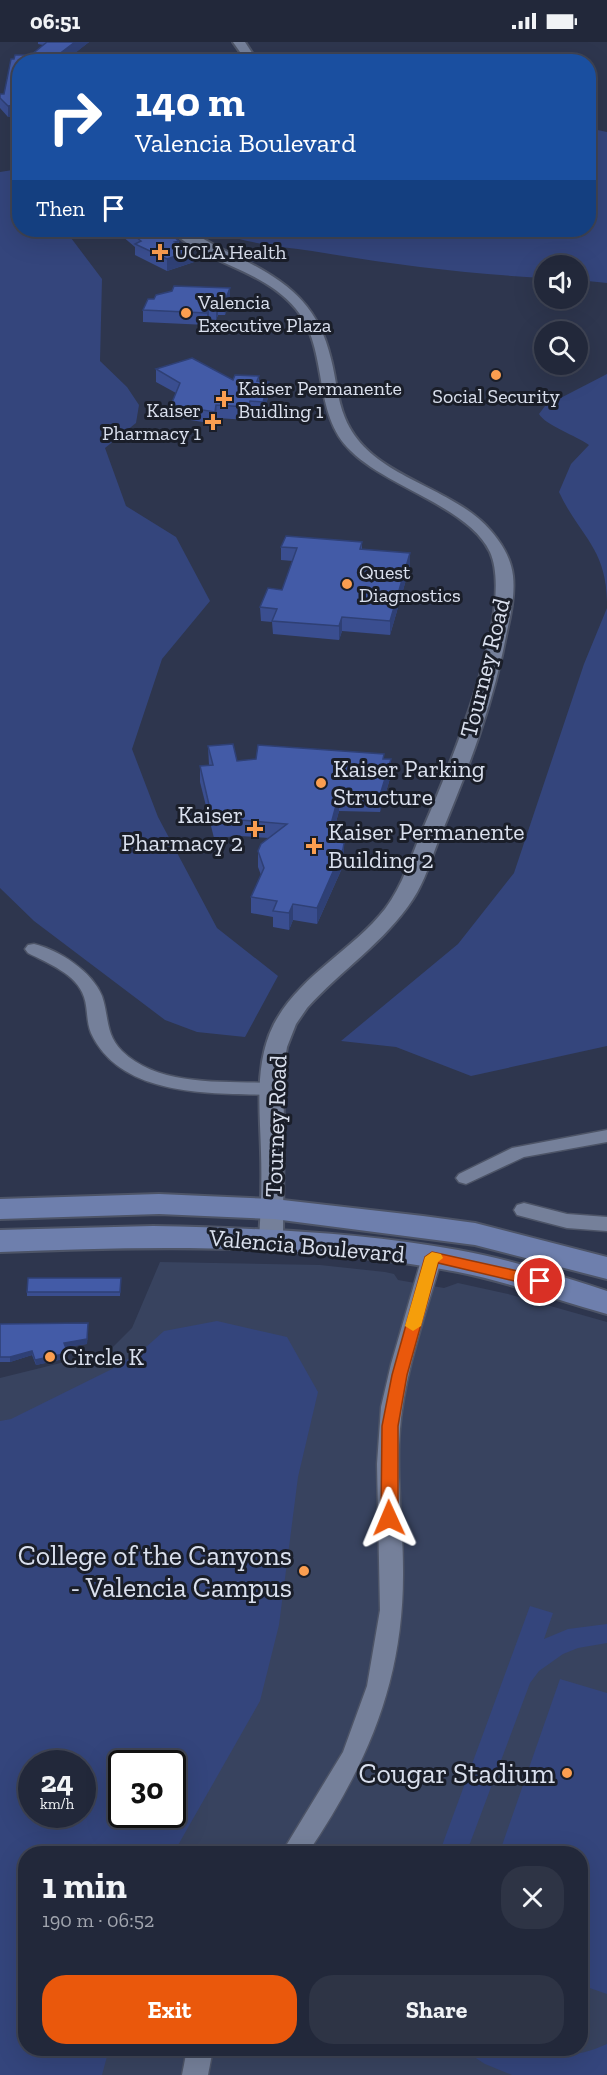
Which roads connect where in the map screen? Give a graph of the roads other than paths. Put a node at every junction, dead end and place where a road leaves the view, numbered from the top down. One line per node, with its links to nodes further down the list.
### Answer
1 (192, 237): 3 (street, Tourney Road)
2 (34, 949): 3 (street)
3 (272, 1089): 8 (street, Tourney Road)
4 (607, 1136): 5 (street)
5 (466, 1178)
6 (0, 1209): 8 (main road, Valencia Boulevard)
7 (524, 1210): 9 (street)
8 (272, 1224): 10 (main road, Valencia Boulevard); 11 (main road, Valencia Boulevard); 12 (main road, Valencia Boulevard)
9 (607, 1224)
10 (0, 1241)
11 (432, 1257): 13 (main road); 14 (main road, Valencia Boulevard); 15 (street)
12 (607, 1268)
13 (607, 1287)
14 (607, 1303)
15 (299, 1846)
16 (199, 2056): 17 (street)
17 (195, 2075)

